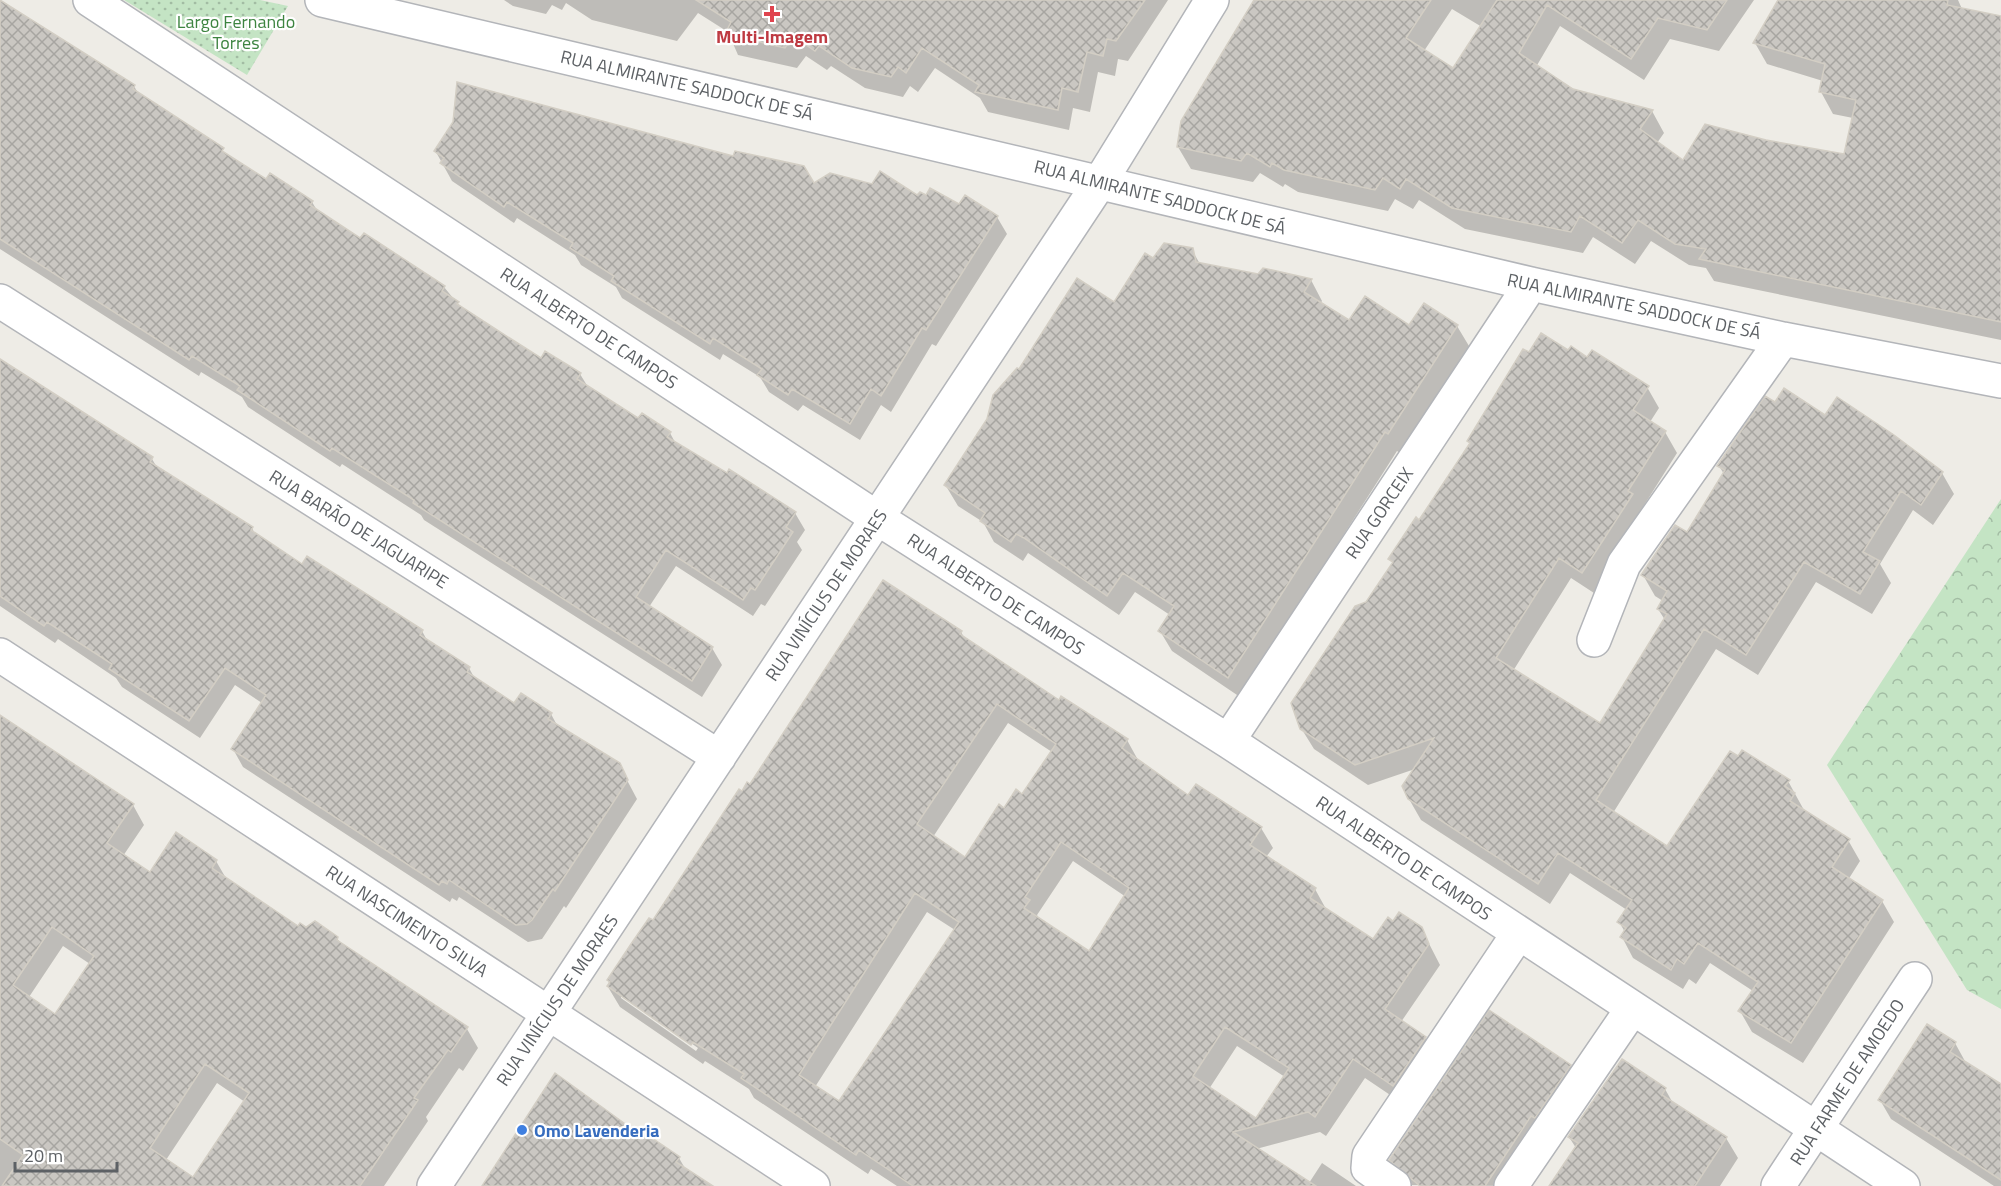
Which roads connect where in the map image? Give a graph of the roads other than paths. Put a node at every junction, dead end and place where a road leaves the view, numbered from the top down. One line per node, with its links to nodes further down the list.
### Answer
1 (91, 0): 9 (street, RUA ALBERTO DE CAMPOS)
2 (322, 0): 4 (street, RUA ALMIRANTE SADDOCK DE SÁ)
3 (1212, 0): 4 (street, RUA VINÍCIUS DE MORAES)
4 (1100, 182): 5 (street, RUA ALMIRANTE SADDOCK DE SÁ); 9 (street, RUA VINÍCIUS DE MORAES)
5 (1531, 284): 7 (street, RUA ALMIRANTE SADDOCK DE SÁ); 12 (street, RUA GORCEIX)
6 (0, 302): 13 (street, RUA BARÃO DE JAGUARIPE)
7 (1783, 339): 8 (street, RUA ALMIRANTE SADDOCK DE SÁ); 10 (street)
8 (2001, 381)
9 (877, 518): 12 (street, RUA ALBERTO DE CAMPOS); 13 (street, RUA VINÍCIUS DE MORAES)
10 (1594, 640)
11 (0, 655): 17 (street, RUA NASCIMENTO SILVA)
12 (1228, 741): 14 (street, RUA ALBERTO DE CAMPOS)
13 (718, 757): 17 (street, RUA VINÍCIUS DE MORAES)
14 (1518, 934): 16 (street, RUA ALBERTO DE CAMPOS); 21 (street)
15 (1915, 979): 18 (street, RUA FARME DE AMOEDO)
16 (1632, 1009): 18 (street, RUA ALBERTO DE CAMPOS); 22 (street)
17 (548, 1013): 19 (street, RUA VINÍCIUS DE MORAES); 20 (street, RUA NASCIMENTO SILVA)
18 (1816, 1130): 23 (street, RUA FARME DE AMOEDO); 24 (street, RUA ALBERTO DE CAMPOS)
19 (434, 1186)
20 (813, 1186)
21 (1394, 1186)
22 (1510, 1186)
23 (1778, 1186)
24 (1903, 1186)

